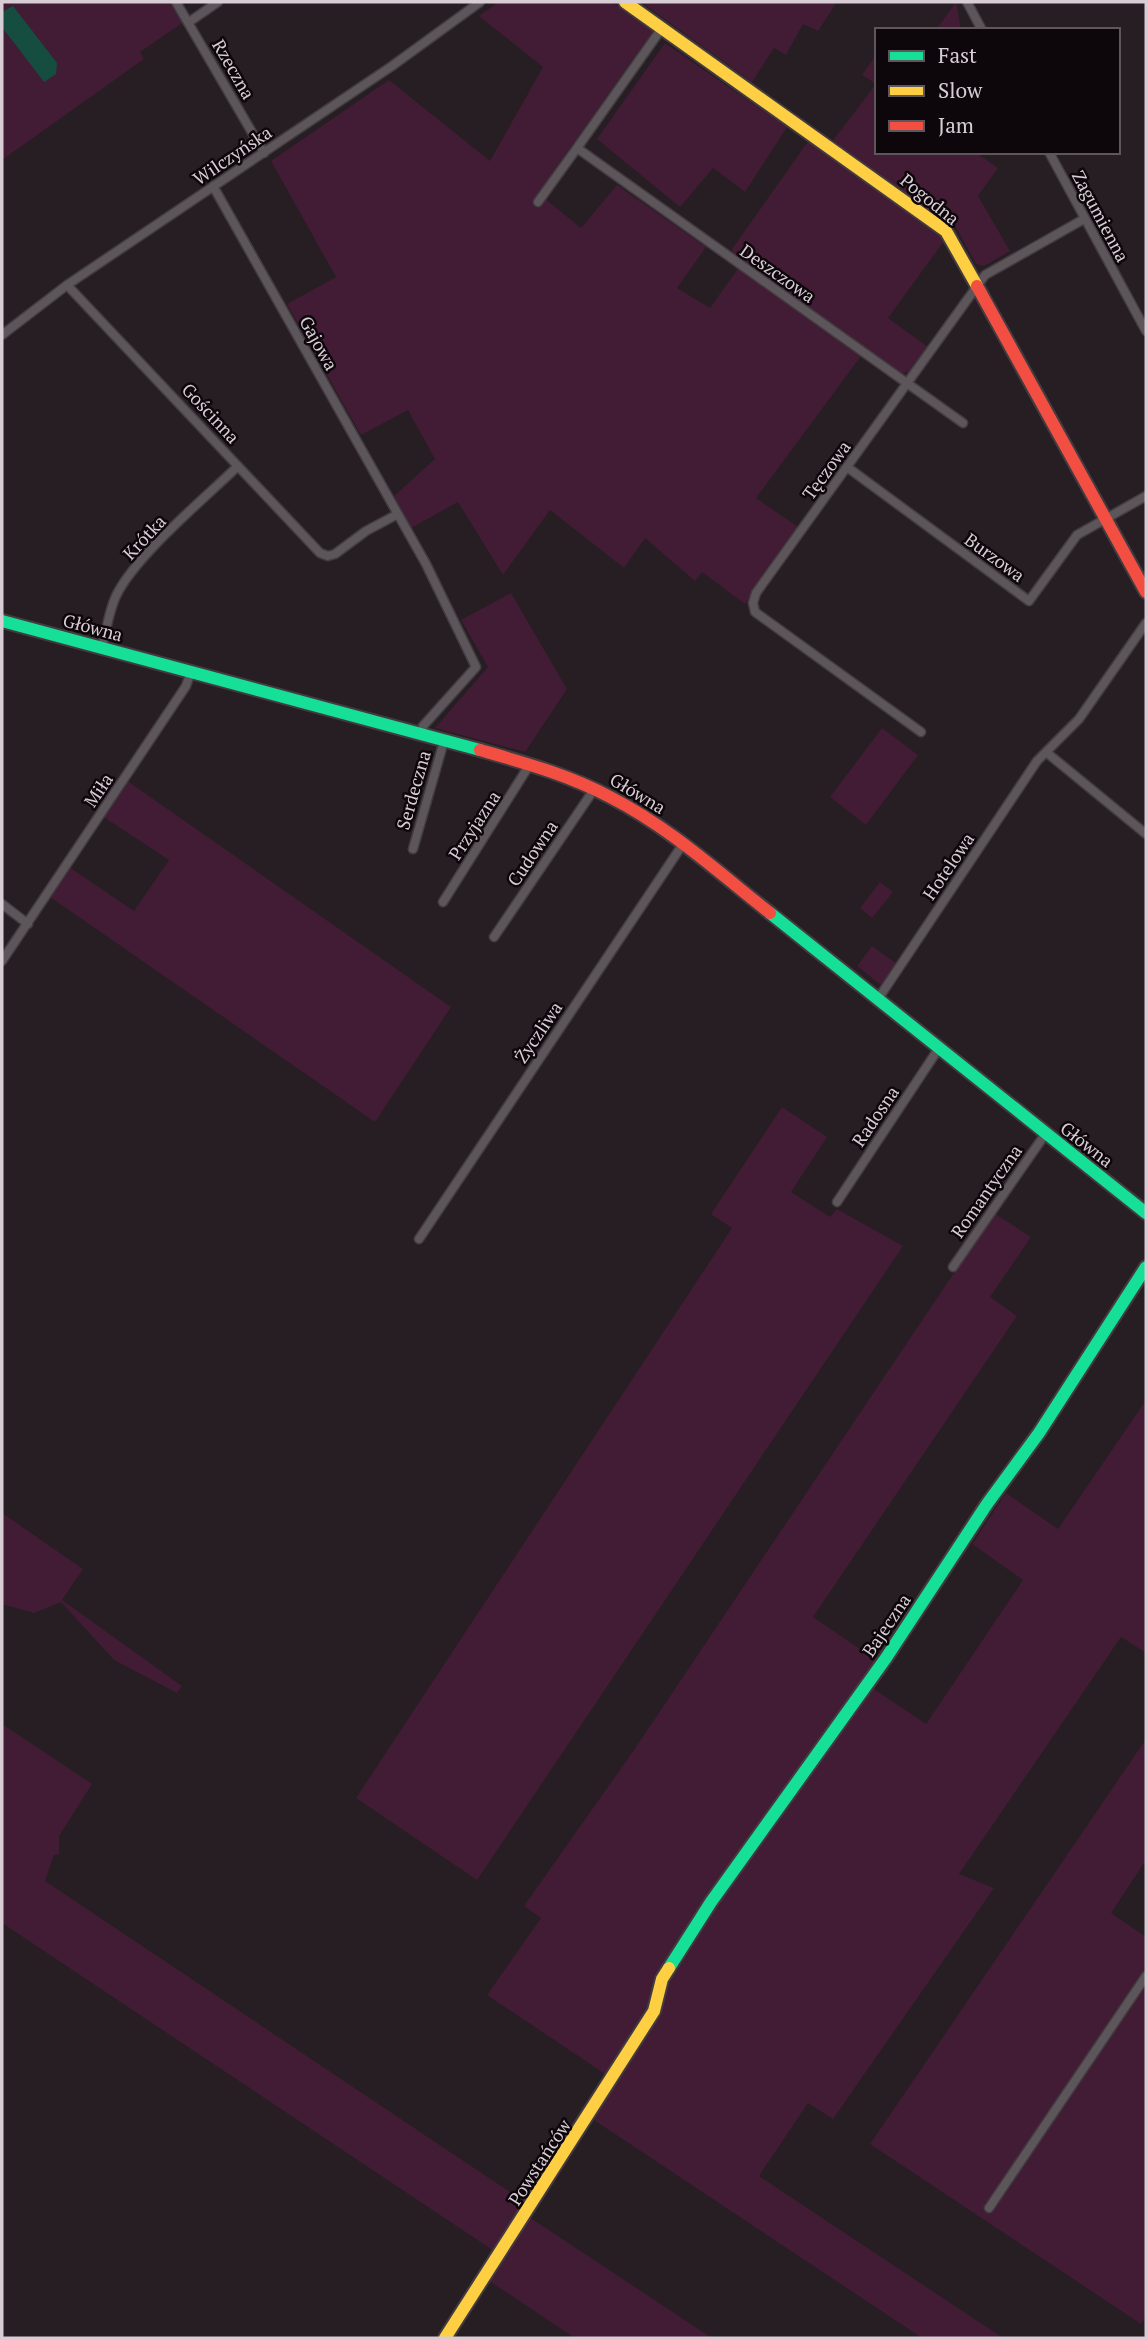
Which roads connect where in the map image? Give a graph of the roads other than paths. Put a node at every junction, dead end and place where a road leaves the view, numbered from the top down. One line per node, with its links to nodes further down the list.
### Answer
1 (176, 2): 6 (street, Rzeczna)
2 (218, 2): 6 (street)
3 (480, 2): 10 (street, Wilczyńska)
4 (625, 2): 7 (street, Pogodna)
5 (967, 2): 8 (street)
6 (189, 22): 10 (street, Rzeczna)
7 (662, 28): 9 (street); 16 (street, Pogodna)
8 (981, 28)
9 (577, 148): 13 (street); 19 (street, Deszczowa)
10 (264, 153): 12 (street, Wilczyńska)
11 (1050, 154): 14 (street, Zagumienna)
12 (213, 186): 15 (street, Wilczyńska); 24 (street, Gajowa)
13 (538, 202)
14 (1084, 219): 16 (street, Tęczowa); 17 (street, Zagumienna)
15 (67, 285): 18 (street, Wilczyńska); 21 (street, Gościnna)
16 (978, 285): 19 (street, Tęczowa); 25 (street, Pogodna)
17 (1146, 331)
18 (2, 335)
19 (907, 383): 20 (street, Deszczowa); 22 (street, Tęczowa)
20 (963, 423)
21 (238, 466): 24 (street, Gościnna); 29 (street, Krótka)
22 (847, 467): 25 (street, Burzowa); 31 (street, Tęczowa)
23 (1146, 496): 25 (street, Burzowa)
24 (396, 515): 32 (street, Gajowa)
25 (1106, 518): 26 (street, Pogodna)
26 (1146, 592)
27 (2, 621): 29 (street, Główna)
28 (1146, 623): 34 (street, Hotelowa)
29 (102, 648): 30 (street, Główna)
30 (191, 672): 32 (street, Główna); 42 (street, Miła)
31 (921, 732)
32 (421, 734): 33 (street, Główna)
33 (444, 741): 35 (street, Główna); 39 (street, Serdeczna)
34 (1046, 752): 37 (street); 45 (street, Hotelowa)
35 (530, 764): 36 (street, Główna); 40 (street, Przyjazna)
36 (595, 788): 38 (street, Główna); 43 (street, Cudowna)
37 (1146, 834)
38 (683, 844): 45 (street, Główna); 50 (street, Życzliwa)
39 (413, 849)
40 (443, 902)
41 (2, 904): 42 (street)
42 (28, 924): 44 (street, Miła)
43 (494, 937)
44 (2, 961)
45 (878, 999): 46 (street, Główna)
46 (939, 1048): 47 (street, Główna); 48 (street, Radosna)
47 (1046, 1133): 49 (street, Główna); 51 (street, Romantyczna)
48 (836, 1202)
49 (1146, 1213)
50 (419, 1239)
51 (953, 1267)
52 (1146, 1267): 54 (street, Bajeczna)
53 (1146, 1976): 55 (street)
54 (656, 2002): 56 (street, Powstańców)
55 (989, 2208)
56 (445, 2338)

